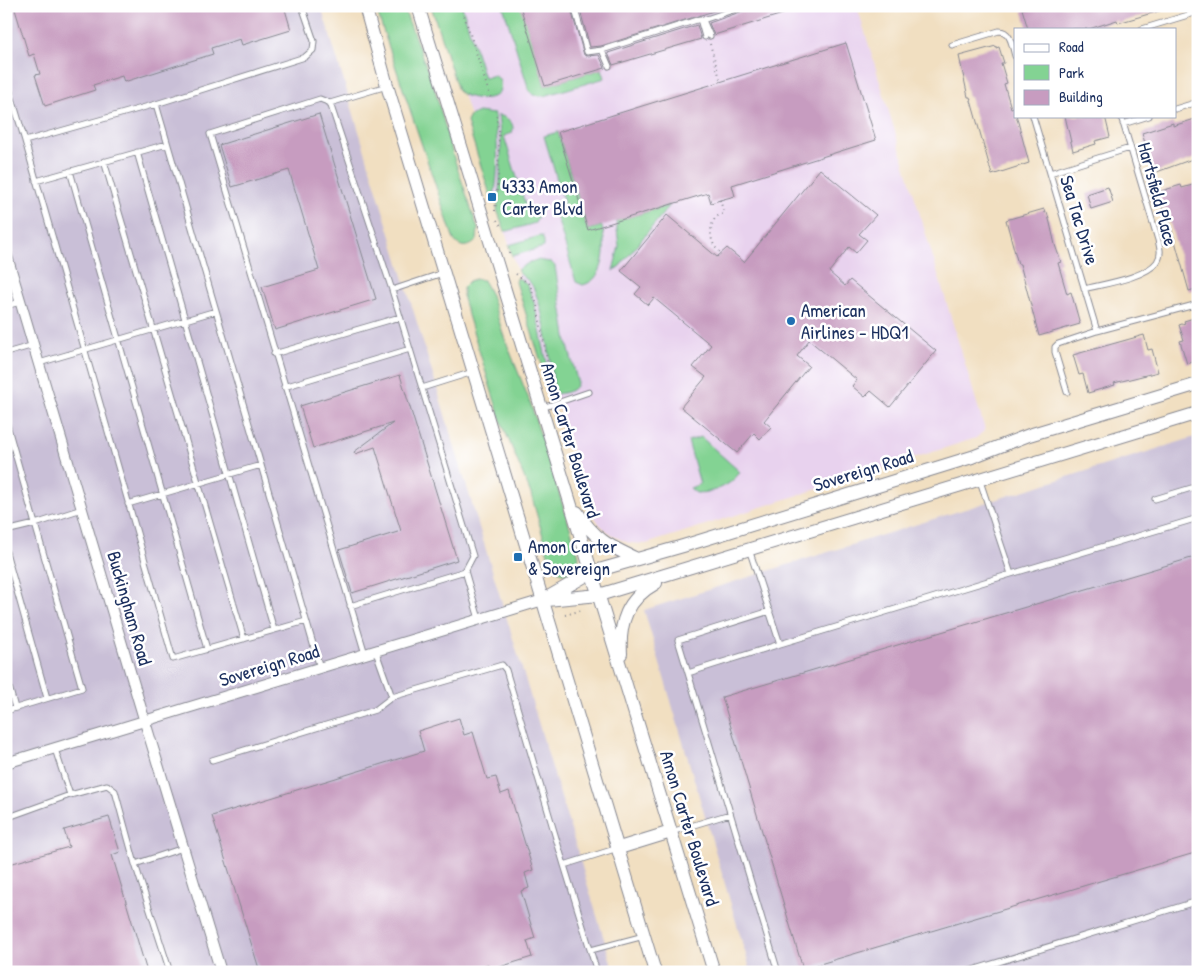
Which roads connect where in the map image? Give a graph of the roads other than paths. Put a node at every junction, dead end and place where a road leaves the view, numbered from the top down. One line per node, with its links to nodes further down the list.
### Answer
1 (302, 6): 16 (lane)
2 (365, 6): 13 (street)
3 (418, 6): 55 (street, Amon Carter Boulevard)
4 (574, 6): 9 (lane)
5 (745, 6): 9 (lane)
6 (1198, 12): 7 (lane)
7 (1145, 28)
8 (952, 45): 10 (lane)
9 (602, 50): 11 (lane)
10 (1014, 53)
11 (609, 66)
12 (6, 78): 22 (lane)
13 (387, 86): 15 (lane); 31 (street)
14 (1198, 102): 17 (lane)
15 (330, 103): 33 (lane); 47 (lane)
16 (156, 104): 22 (lane); 23 (lane)
17 (1176, 109)
18 (1034, 118): 28 (lane, Sea Tac Drive)
19 (1122, 118): 21 (lane, Hartsfield Place)
20 (1142, 118): 21 (lane)
21 (1123, 124): 24 (lane, Hartsfield Place)
22 (24, 141): 29 (lane)
23 (167, 144): 25 (lane); 37 (lane)
24 (1130, 148): 28 (lane); 32 (lane, Hartsfield Place)
25 (137, 152): 26 (lane); 39 (lane)
26 (104, 162): 27 (lane); 40 (lane)
27 (70, 171): 29 (lane); 42 (lane)
28 (1050, 173): 32 (lane, Sea Tac Drive)
29 (36, 181): 45 (lane)
30 (6, 253): 34 (street, Buckingham Road)
31 (444, 273): 33 (lane); 49 (street)
32 (1084, 289): 41 (lane, Sea Tac Drive)
33 (392, 290): 38 (lane)
34 (21, 302): 36 (lane); 43 (street, Buckingham Road)
35 (1198, 304): 41 (lane)
36 (6, 306)
37 (216, 311): 39 (lane); 58 (lane)
38 (400, 317): 44 (lane); 47 (lane)
39 (185, 320): 40 (lane); 59 (lane)
40 (152, 330): 42 (lane); 61 (lane)
41 (1097, 331): 54 (lane)
42 (118, 340): 45 (lane); 63 (lane)
43 (34, 345): 46 (lane); 48 (street, Buckingham Road)
44 (410, 349): 51 (lane); 52 (lane)
45 (84, 350): 48 (lane); 66 (lane)
46 (6, 353)
47 (274, 354): 51 (lane)
48 (39, 363): 67 (street, Buckingham Road)
49 (474, 372): 52 (lane); 79 (street)
50 (1198, 384): 73 (street, Sovereign Road)
51 (284, 387): 80 (lane)
52 (422, 388): 75 (lane)
53 (588, 392): 55 (lane)
54 (1067, 392)
55 (542, 408): 64 (street, Amon Carter Boulevard)
56 (1198, 413): 60 (street, Sovereign Road)
57 (6, 422): 69 (lane)
58 (261, 465): 59 (lane); 82 (lane)
59 (229, 474): 61 (lane); 84 (lane)
60 (980, 479): 71 (street, Sovereign Road); 77 (lane)
61 (198, 484): 63 (lane); 85 (lane)
62 (1198, 486): 65 (lane)
63 (162, 494): 66 (lane); 87 (lane)
64 (570, 500): 73 (street); 76 (street, Amon Carter Boulevard)
65 (1154, 500)
66 (128, 504): 87 (lane)
67 (82, 509): 69 (lane); 98 (street, Buckingham Road)
68 (1198, 518): 77 (lane)
69 (34, 524): 70 (lane); 95 (lane)
70 (6, 531)
71 (749, 549): 74 (street, Sovereign Road); 81 (lane)
72 (6, 552): 95 (lane)
73 (637, 559): 76 (street, Sovereign Road)
74 (701, 564): 78 (street, Sovereign Road); 91 (street)
75 (465, 571): 80 (lane); 83 (lane)
76 (592, 572): 78 (street, Amon Carter Boulevard); 79 (street, Sovereign Road)
77 (1011, 574): 86 (lane)
78 (599, 595): 79 (street, Sovereign Road); 91 (street, Amon Carter Boulevard)
79 (543, 600): 83 (street, Sovereign Road); 107 (street)
80 (350, 606): 89 (lane)
81 (770, 611): 86 (lane); 92 (lane)
82 (306, 620): 84 (lane); 90 (lane)
83 (480, 620): 88 (street, Sovereign Road)
84 (274, 630): 85 (lane)
85 (244, 639): 87 (lane)
86 (780, 644): 92 (lane)
87 (207, 649)
88 (376, 652): 89 (street, Sovereign Road); 94 (lane)
89 (365, 655): 90 (street, Sovereign Road)
90 (320, 669): 98 (street, Sovereign Road)
91 (622, 669): 105 (street, Amon Carter Boulevard)
92 (688, 672): 103 (lane)
93 (6, 676): 96 (lane)
94 (392, 697): 100 (lane); 109 (lane)
95 (47, 698): 96 (lane)
96 (15, 708): 97 (lane)
97 (6, 711)
98 (145, 722): 99 (street, Sovereign Road); 106 (street, Buckingham Road)
99 (55, 749): 101 (street, Sovereign Road); 102 (lane)
100 (212, 760)
101 (6, 763)
102 (70, 795): 104 (lane); 108 (lane)
103 (730, 814): 105 (lane); 118 (lane)
104 (6, 818)
105 (671, 832): 107 (street); 117 (street, Amon Carter Boulevard)
106 (184, 848): 108 (lane); 114 (street, Buckingham Road)
107 (618, 848): 109 (lane); 111 (street)
108 (136, 864): 113 (lane)
109 (564, 864): 112 (lane)
110 (1198, 901): 119 (lane)
111 (644, 936): 112 (lane); 116 (street)
112 (591, 950): 115 (lane)
113 (170, 972)
114 (221, 972)
115 (597, 972)
116 (655, 972)
117 (714, 972)
118 (778, 972)
119 (966, 972)

